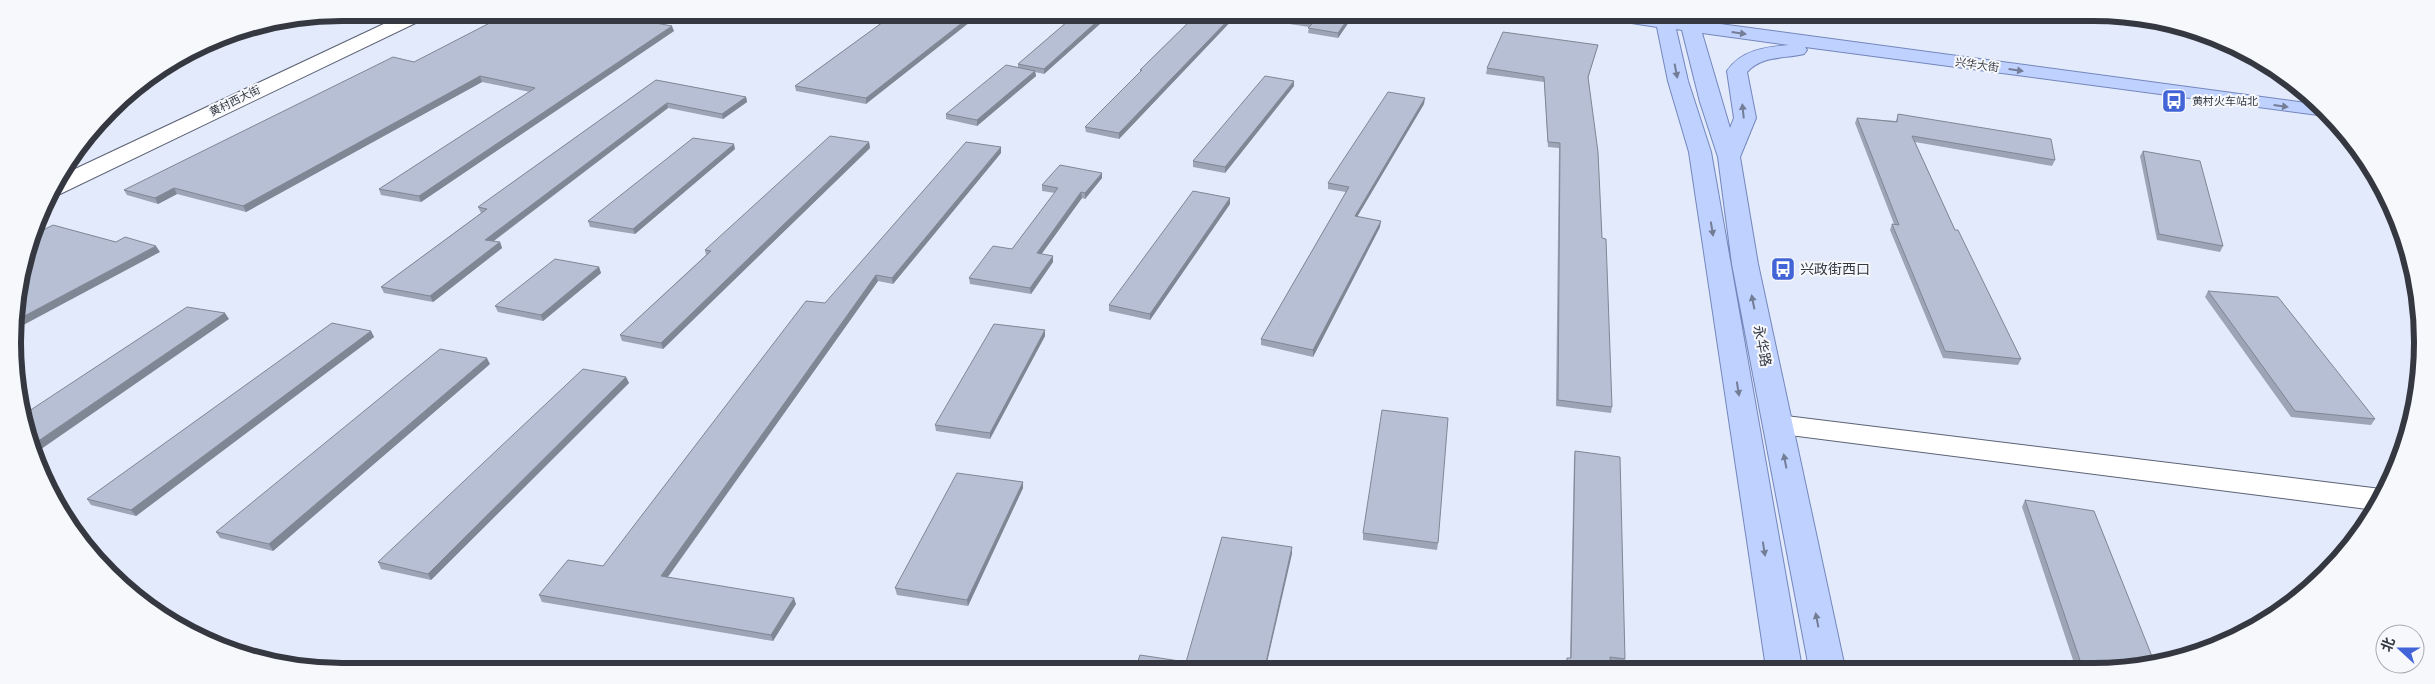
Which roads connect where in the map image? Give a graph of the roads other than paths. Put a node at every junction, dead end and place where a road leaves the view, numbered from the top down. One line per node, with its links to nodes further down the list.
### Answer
1 (380, 21): 9 (street, 黄村西大街)
2 (404, 21): 10 (street, 黄村西大街)
3 (1678, 21): 5 (main road, 兴华大街, one-way to 5); 8 (main road, 永华路); 13 (main road, one-way to 13)
4 (1774, 21): 6 (main road, 兴华大街)
5 (1898, 55): 7 (main road, 兴华大街, one-way to 7); 8 (main road, one-way to 5)
6 (2288, 88)
7 (2314, 110)
8 (1729, 157): 11 (main road, 永华路, one-way to 8)
9 (74, 165)
10 (63, 184)
11 (1778, 425): 12 (street); 14 (main road, 永华路, one-way to 11)
12 (2373, 499)
13 (1783, 663)
14 (1826, 663)

